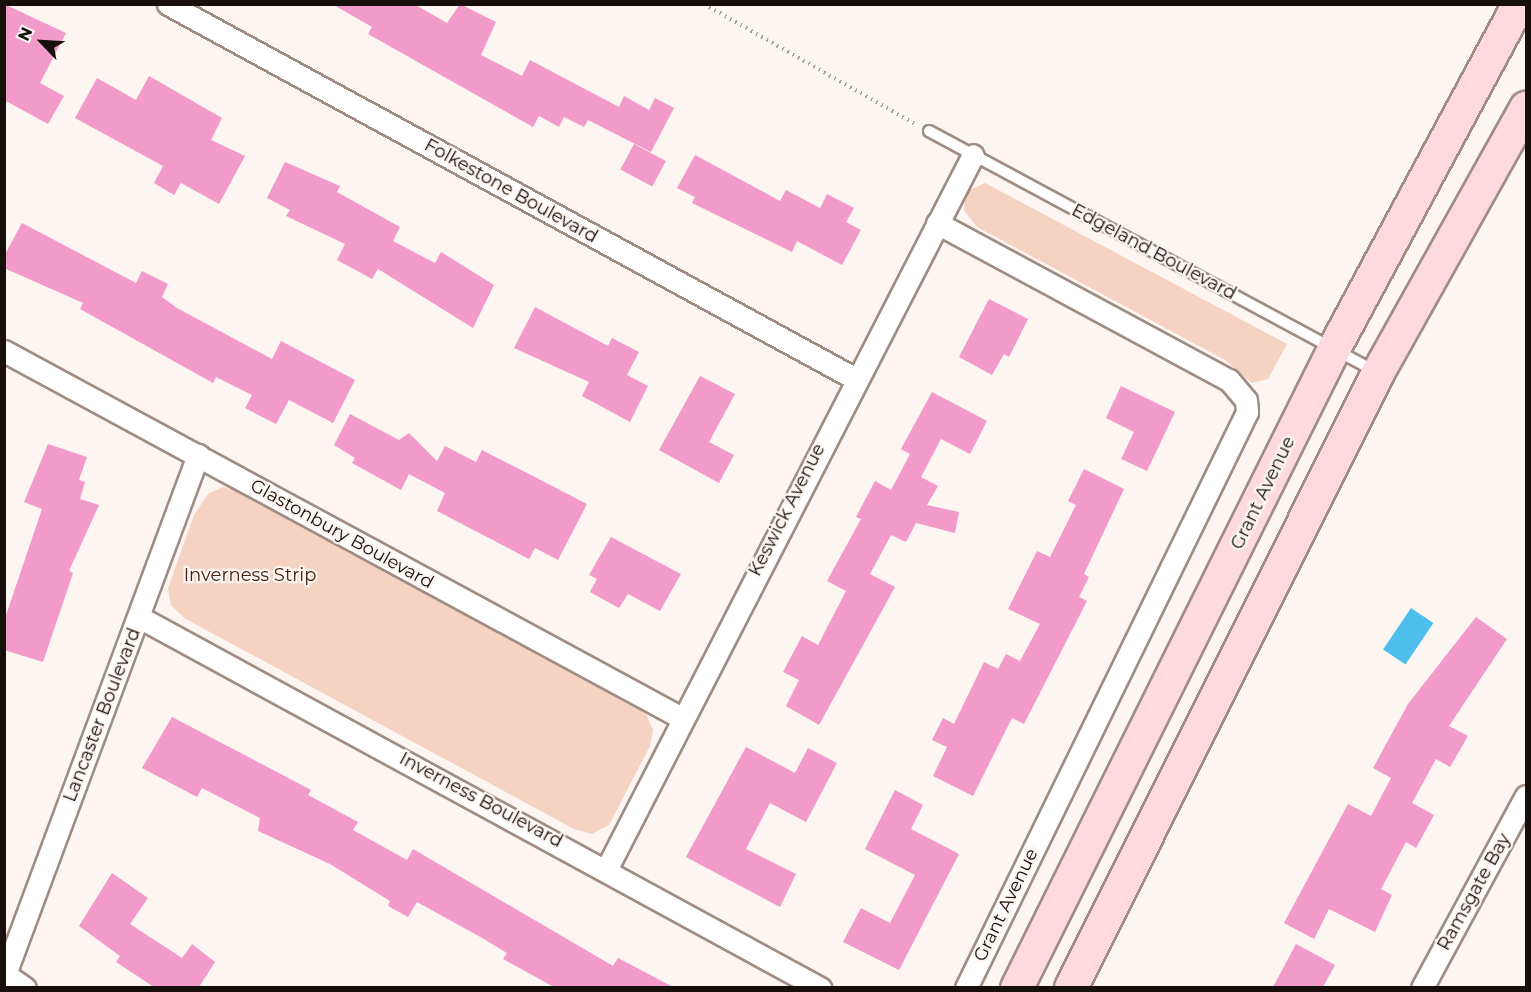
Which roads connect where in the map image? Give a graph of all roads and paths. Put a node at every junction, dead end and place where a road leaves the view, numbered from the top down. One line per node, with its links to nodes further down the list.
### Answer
1 (168, 4): 11 (street, Folkestone Boulevard)
2 (704, 4): 5 (path)
3 (1519, 4): 8 (main road, Grant Avenue)
4 (1527, 108): 10 (main road)
5 (929, 131): 6 (lane, Edgeland Boulevard)
6 (973, 155): 7 (street, Keswick Avenue); 8 (lane, Edgeland Boulevard)
7 (937, 223): 11 (street, Keswick Avenue); 20 (street, Grant Avenue)
8 (1334, 349): 10 (lane, Edgeland Boulevard); 21 (main road, Grant Avenue)
9 (4, 351): 12 (street, Glastonbury Boulevard)
10 (1378, 373): 22 (main road)
11 (854, 378): 14 (street, Keswick Avenue)
12 (198, 455): 13 (street, Lancaster Boulevard); 14 (street, Glastonbury Boulevard)
13 (139, 617): 16 (street, Inverness Boulevard); 17 (street, Lancaster Boulevard)
14 (680, 717): 16 (street, Keswick Avenue)
15 (1527, 796): 23 (street, Ramsgate Bay)
16 (607, 868): 19 (street, Inverness Boulevard)
17 (5, 975): 18 (street, Lancaster Boulevard)
18 (25, 987)
19 (820, 987)
20 (966, 987)
21 (1017, 987)
22 (1071, 987)
23 (1422, 987)

